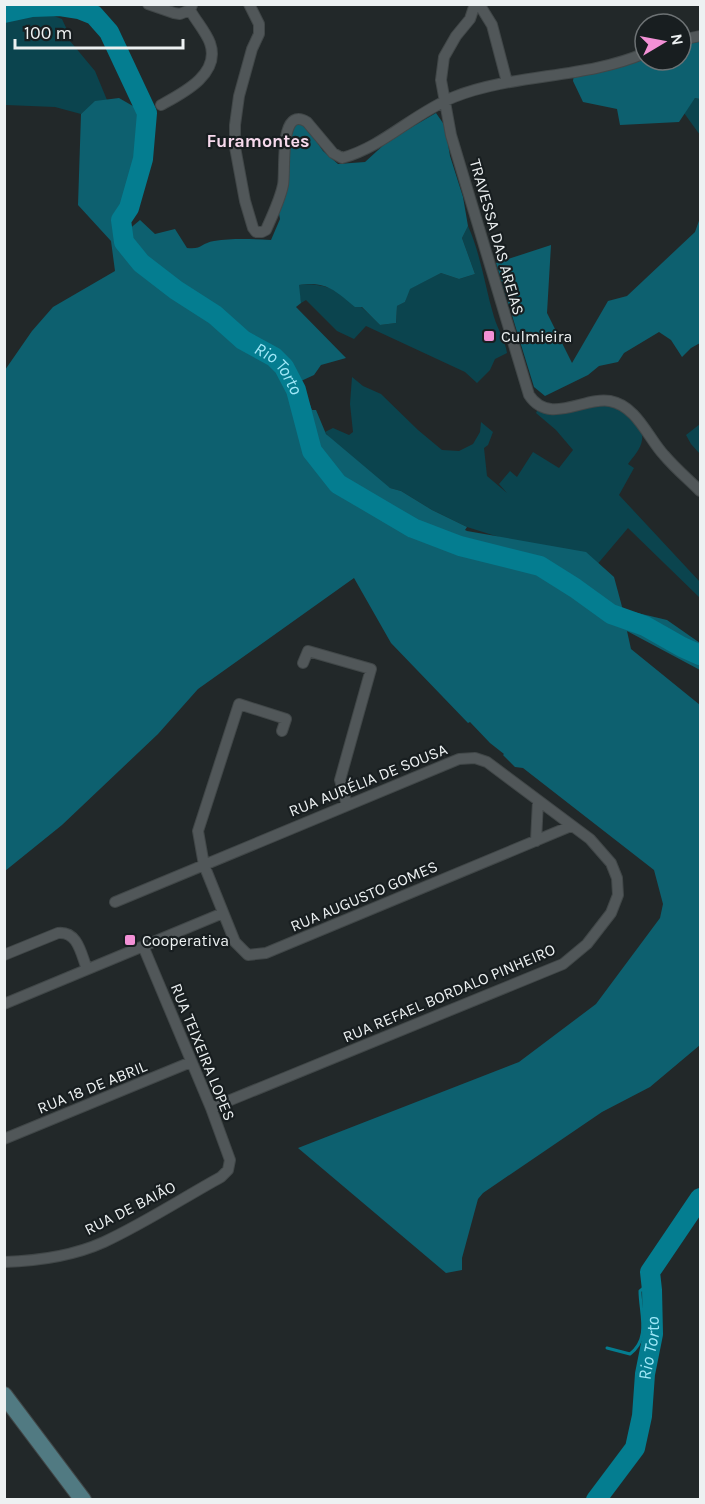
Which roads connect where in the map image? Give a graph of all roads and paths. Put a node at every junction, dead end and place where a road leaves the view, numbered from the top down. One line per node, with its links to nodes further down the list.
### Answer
1 (148, 4): 4 (street)
2 (249, 4): 7 (street)
3 (477, 4): 6 (street); 7 (street, TRAVESSA DAS AREIAS)
4 (191, 7): 8 (street)
5 (633, 57): 6 (street)
6 (507, 82): 7 (street)
7 (444, 101): 9 (street, TRAVESSA DAS AREIAS)
8 (161, 105)
9 (700, 490)
10 (303, 663): 13 (street)
11 (282, 731): 16 (street)
12 (538, 801): 13 (street, RUA AURÉLIA DE SOUSA); 14 (street, RUA REFAEL BORDALO PINHEIRO); 15 (street)
13 (348, 805): 16 (street, RUA AURÉLIA DE SOUSA)
14 (571, 826): 15 (street, RUA AUGUSTO GOMES); 24 (street, RUA REFAEL BORDALO PINHEIRO)
15 (536, 841): 18 (street, RUA AUGUSTO GOMES)
16 (204, 865): 17 (street, RUA AURÉLIA DE SOUSA); 18 (street)
17 (115, 902)
18 (223, 913): 19 (street)
19 (143, 946): 21 (street); 23 (street, RUA TEIXEIRA LOPES)
20 (4, 955): 21 (street)
21 (87, 969): 22 (street)
22 (4, 1004)
23 (191, 1062): 24 (street, RUA TEIXEIRA LOPES); 25 (street, RUA 18 DE ABRIL)
24 (211, 1108): 26 (street, RUA TEIXEIRA LOPES)
25 (4, 1139)
26 (228, 1170): 27 (street, RUA DE BAIÃO)
27 (4, 1262)
28 (4, 1395): 29 (street)
29 (83, 1500)

